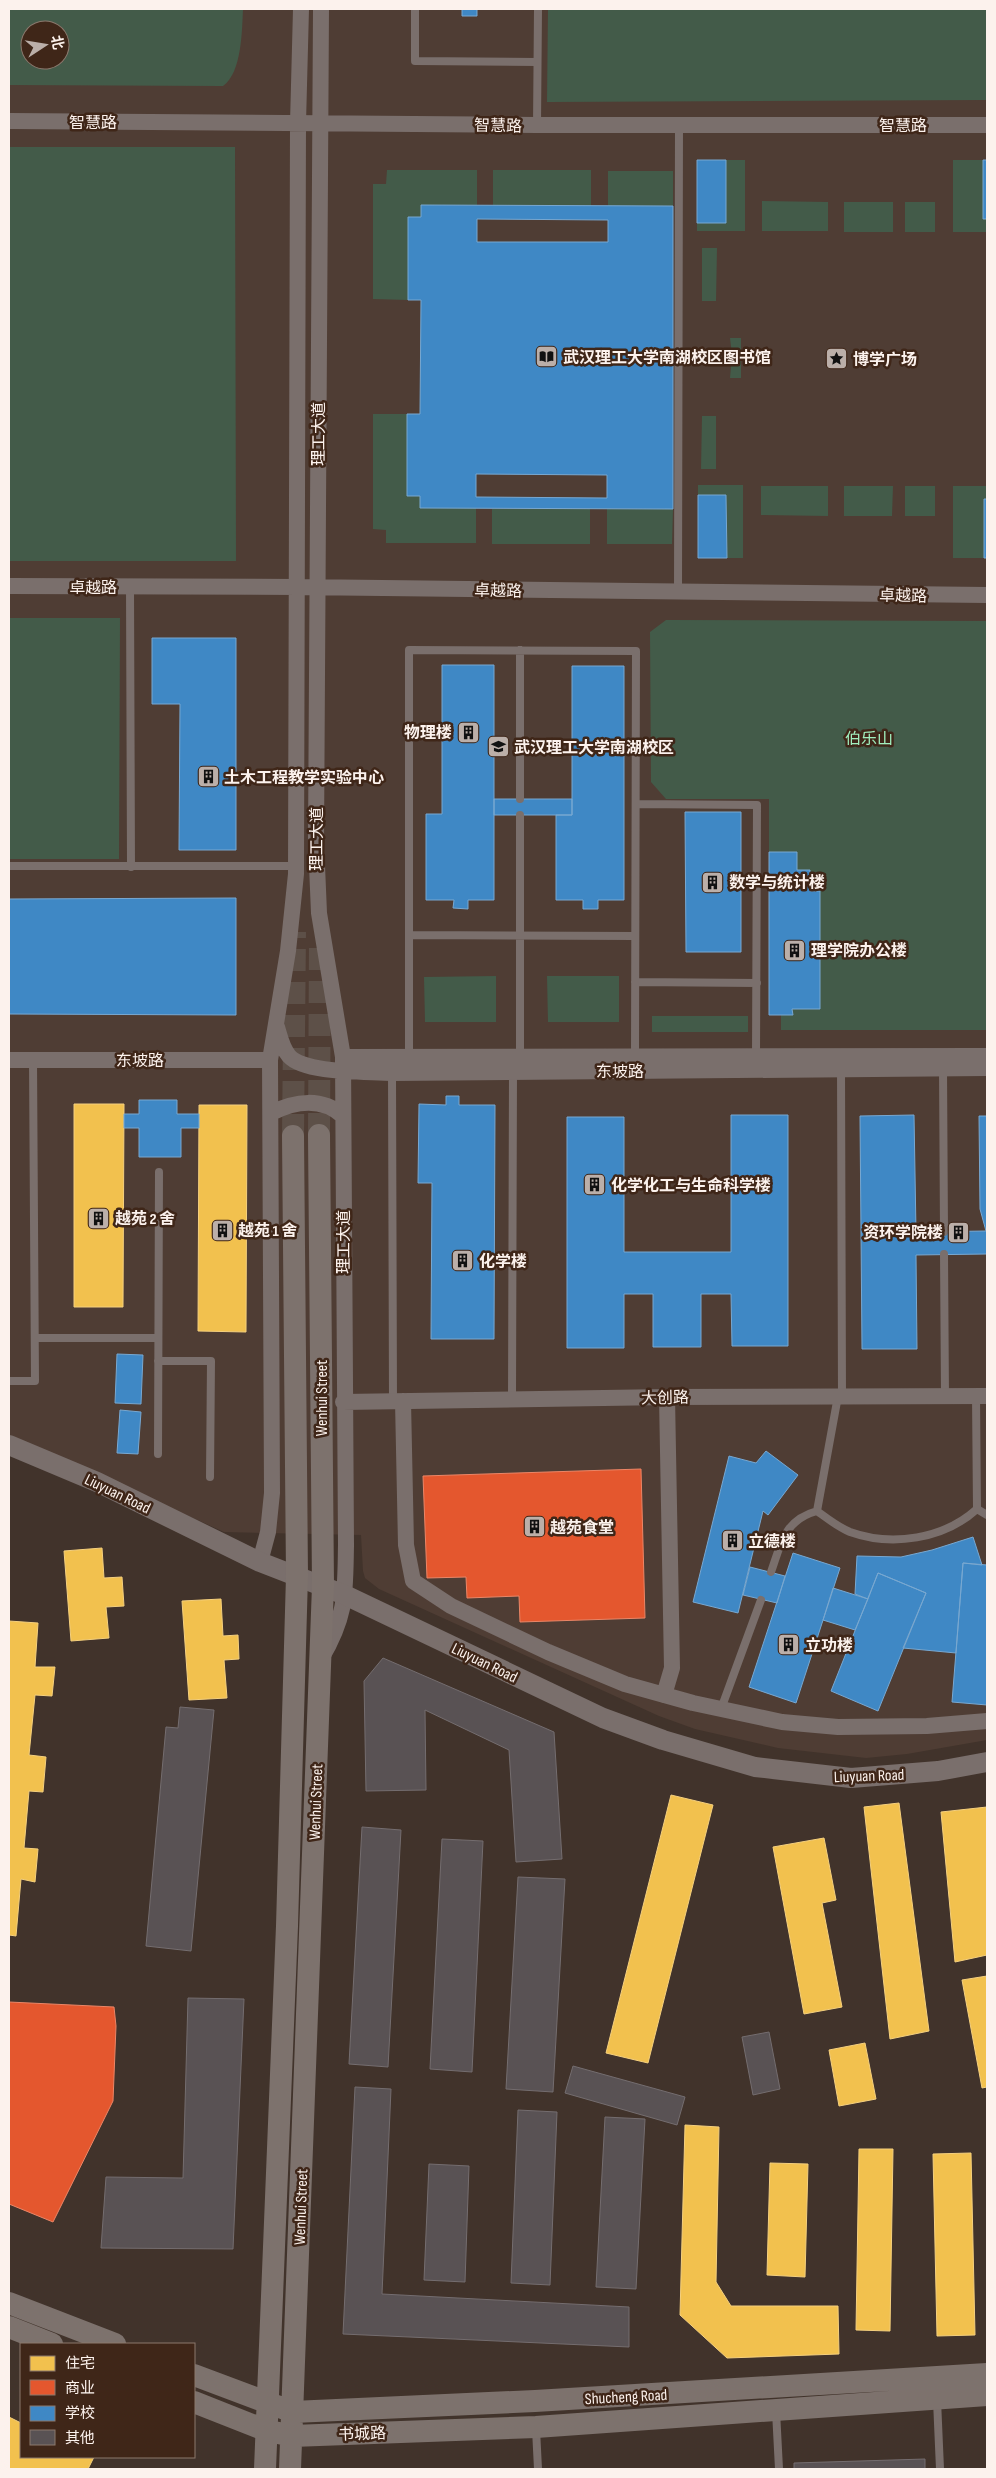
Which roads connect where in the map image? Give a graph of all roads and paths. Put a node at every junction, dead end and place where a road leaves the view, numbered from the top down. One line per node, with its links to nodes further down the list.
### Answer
1 (301, 9): 7 (street, 理工大道)
2 (321, 9): 8 (street, 理工大道)
3 (415, 9): 5 (lane)
4 (538, 9): 5 (lane)
5 (538, 62): 9 (lane)
6 (9, 121): 7 (street, 智慧路)
7 (298, 123): 8 (street, 智慧路); 14 (street, 理工大道)
8 (320, 123): 9 (street, 智慧路); 15 (street, 理工大道)
9 (537, 125): 10 (street, 智慧路)
10 (679, 125): 11 (street, 智慧路); 16 (lane)
11 (987, 125)
12 (9, 586): 13 (street, 卓越路)
13 (130, 587): 14 (street, 卓越路); 24 (lane)
14 (298, 587): 15 (street, 卓越路); 23 (street, 理工大道)
15 (318, 588): 16 (street, 卓越路); 39 (street, 理工大道)
16 (678, 593): 17 (street, 卓越路)
17 (987, 595)
18 (520, 650): 19 (lane); 20 (lane); 25 (lane)
19 (520, 799)
20 (636, 804): 27 (lane); 29 (lane)
21 (520, 815): 26 (lane)
22 (9, 866): 24 (lane)
23 (296, 866): 24 (lane); 30 (street, 理工大道)
24 (131, 867)
25 (409, 935): 26 (lane); 32 (lane)
26 (520, 936): 27 (lane); 40 (lane)
27 (635, 936): 28 (lane)
28 (635, 982): 29 (lane); 33 (lane)
29 (757, 983): 34 (lane)
30 (276, 1025): 37 (street, 理工大道); 39 (street, 东坡路)
31 (987, 1056): 38 (street, 东坡路)
32 (409, 1057): 39 (street, 东坡路); 40 (street, 东坡路)
33 (635, 1057): 34 (street, 东坡路); 40 (street, 东坡路)
34 (756, 1057): 38 (street, 东坡路)
35 (9, 1060): 36 (street, 东坡路)
36 (33, 1060): 37 (street, 东坡路); 51 (lane)
37 (270, 1060): 44 (street, 理工大道)
38 (841, 1063): 40 (street, 东坡路); 41 (street, 东坡路); 55 (lane)
39 (343, 1064): 43 (street, 东坡路); 45 (street, 理工大道)
40 (516, 1064): 43 (street, 东坡路); 59 (lane)
41 (943, 1068): 42 (street, 东坡路); 49 (lane)
42 (987, 1068)
43 (392, 1073): 60 (lane)
44 (271, 1113): 45 (street); 68 (street, 理工大道)
45 (343, 1116): 61 (street, 理工大道)
46 (319, 1135): 71 (main road, Wenhui Street)
47 (293, 1136): 70 (main road, Wenhui Street)
48 (159, 1172): 52 (lane)
49 (944, 1232)
50 (944, 1254): 56 (lane)
51 (35, 1338): 52 (lane); 54 (lane)
52 (158, 1338): 53 (lane)
53 (158, 1361): 63 (lane); 64 (lane)
54 (9, 1381)
55 (840, 1396): 56 (street, 大创路); 58 (street, 大创路); 66 (lane)
56 (945, 1396): 57 (street, 大创路)
57 (982, 1396): 65 (lane)
58 (667, 1397): 59 (street, 大创路); 75 (street)
59 (512, 1399): 60 (street, 大创路)
60 (398, 1401): 61 (street, 大创路); 75 (street)
61 (343, 1402): 72 (street, 理工大道)
62 (9, 1445): 68 (street, Liuyuan Road)
63 (158, 1454)
64 (210, 1477)
65 (977, 1509): 66 (lane); 67 (lane)
66 (817, 1511): 69 (lane)
67 (987, 1515)
68 (260, 1562): 70 (street, Liuyuan Road)
69 (771, 1572)
70 (297, 1576): 71 (street, Liuyuan Road); 89 (main road, Wenhui Street)
71 (323, 1586): 72 (street, Liuyuan Road); 74 (main road, Wenhui Street)
72 (345, 1595): 74 (street, 理工大道); 78 (street, Liuyuan Road)
73 (761, 1600): 76 (lane)
74 (320, 1661): 90 (main road, Wenhui Street)
75 (664, 1695): 76 (street)
76 (721, 1709): 77 (street)
77 (987, 1721)
78 (987, 1762)
79 (9, 2303): 82 (main road)
80 (9, 2327): 81 (main road)
81 (49, 2343)
82 (112, 2343)
83 (987, 2374): 86 (main road, Shucheng Road)
84 (195, 2375): 89 (main road)
85 (775, 2388): 86 (main road, Shucheng Road); 90 (main road, Shucheng Road); 97 (lane)
86 (936, 2388): 87 (main road, Shucheng Road); 91 (main road, Shucheng Road); 98 (lane)
87 (987, 2395)
88 (195, 2402): 92 (main road, 书城路)
89 (266, 2403): 90 (main road, Shucheng Road); 92 (main road, Wenhui Street)
90 (293, 2412): 93 (main road, Wenhui Street)
91 (536, 2427): 93 (main road, 书城路); 96 (lane)
92 (265, 2430): 93 (main road, 书城路); 94 (main road, Wenhui Street)
93 (292, 2436): 95 (main road, Wenhui Street)
94 (265, 2469)
95 (290, 2469)
96 (538, 2469)
97 (779, 2469)
98 (940, 2469)

